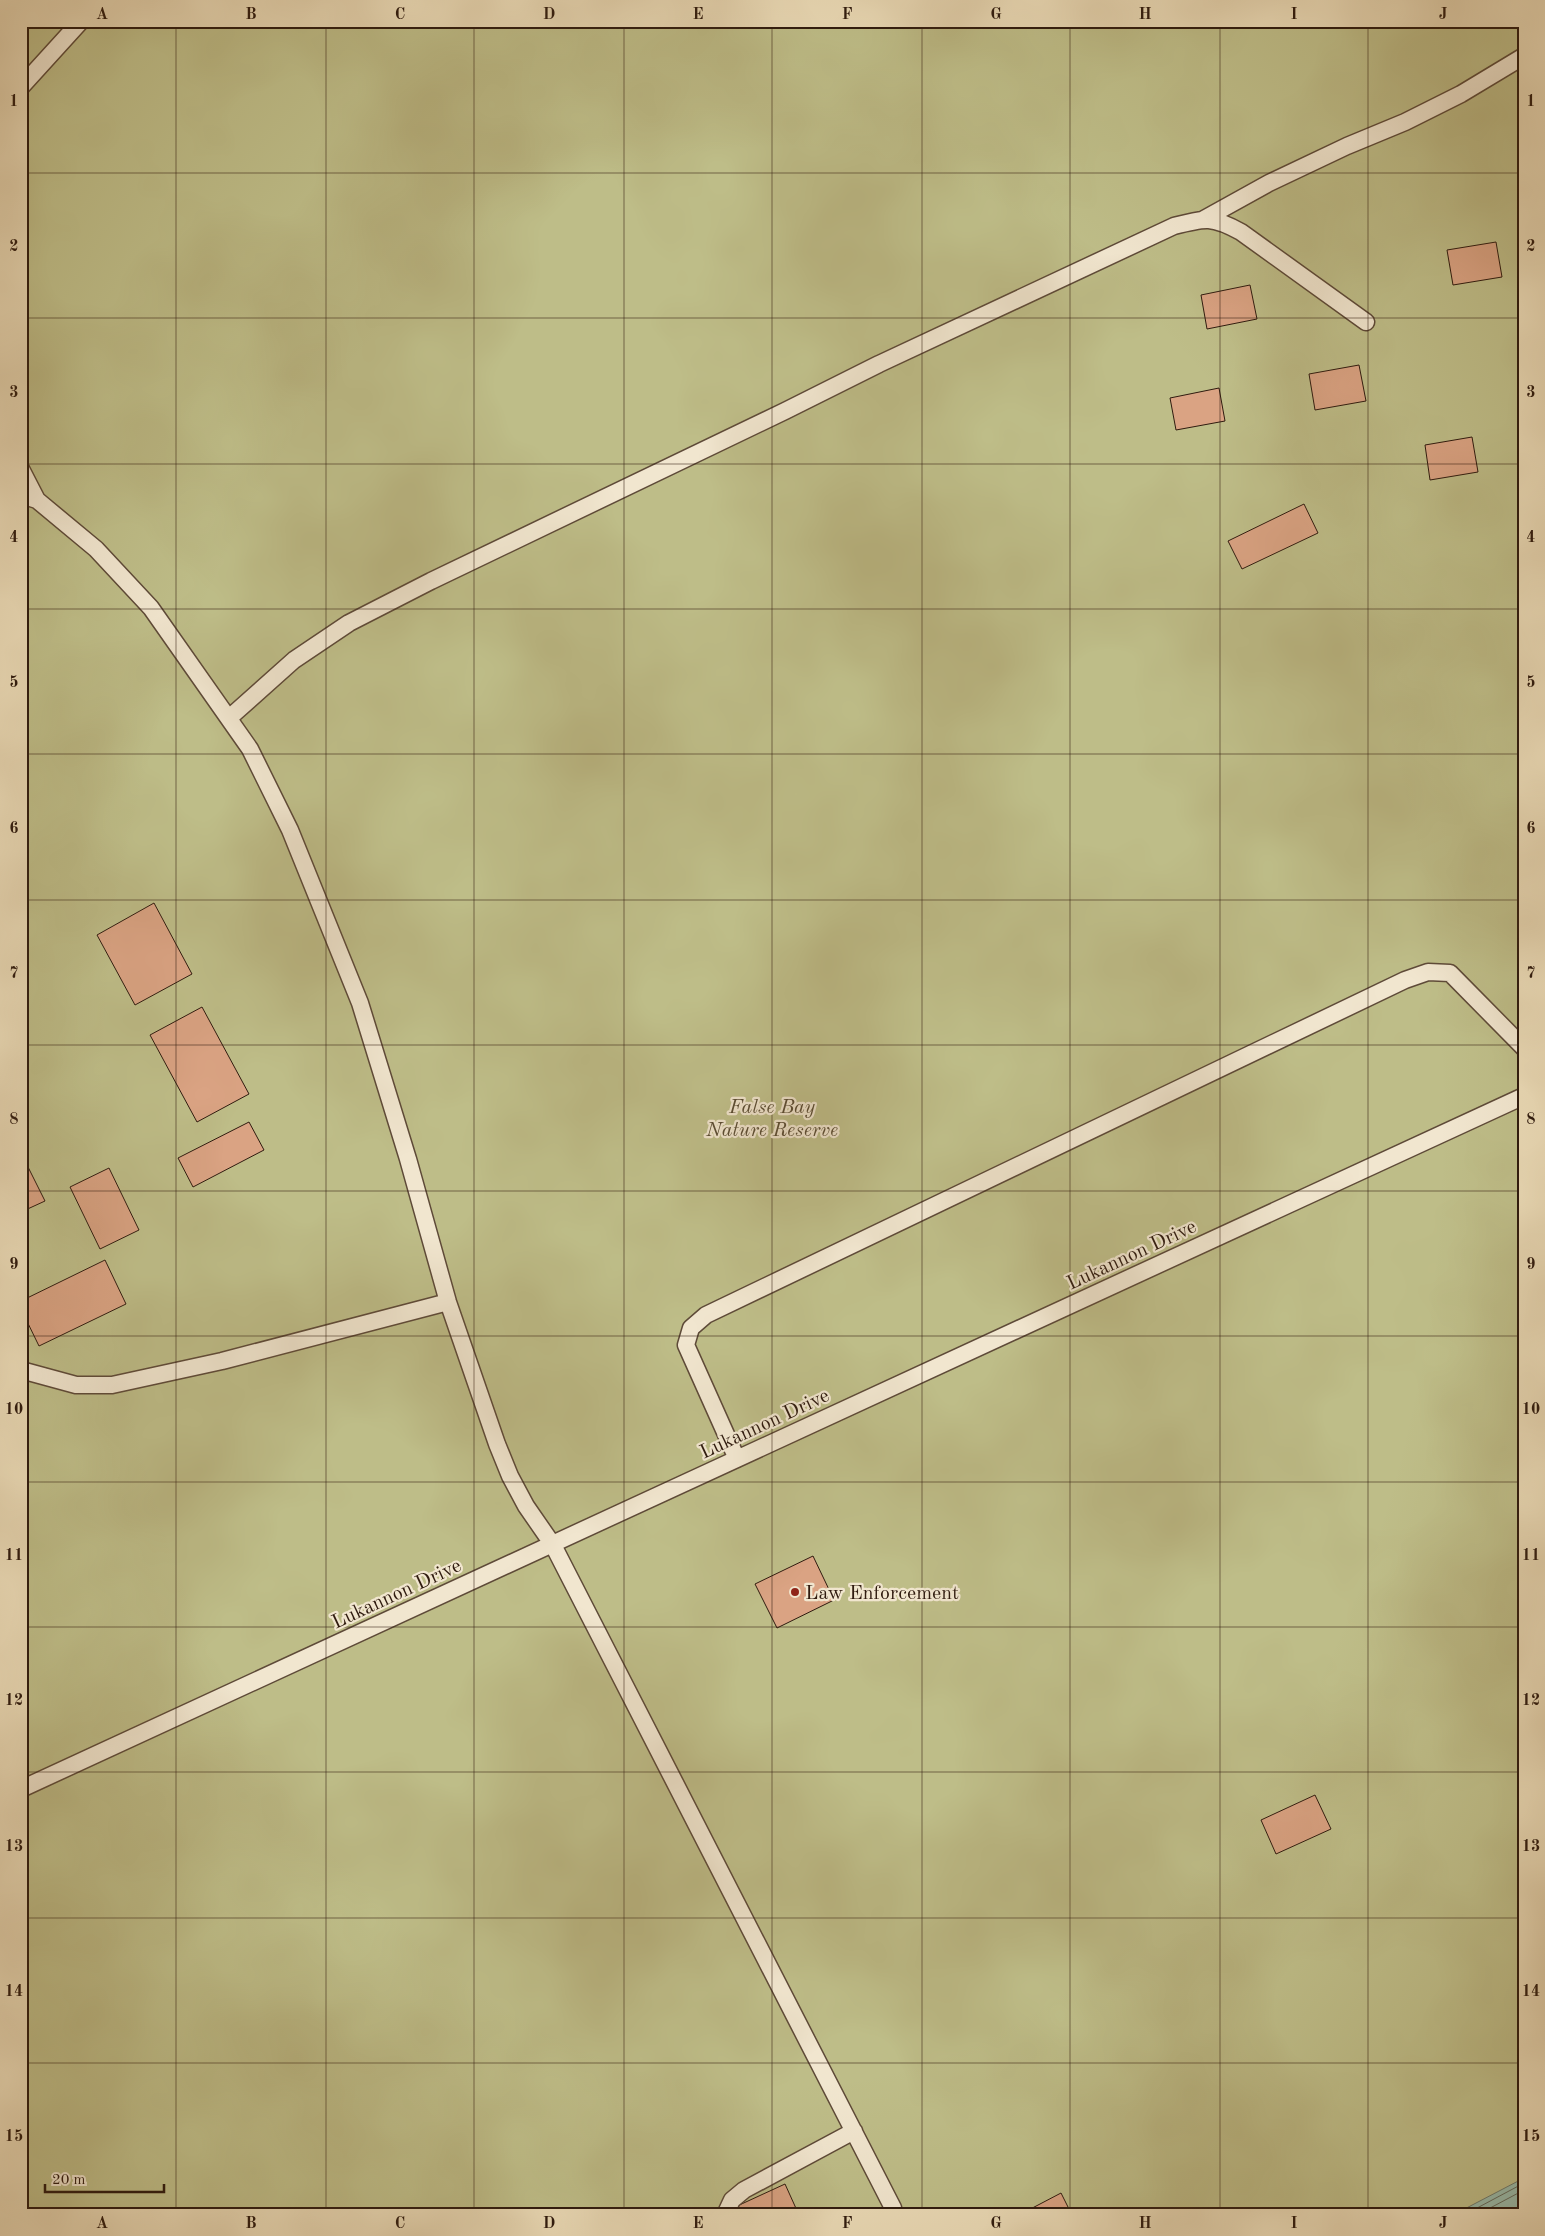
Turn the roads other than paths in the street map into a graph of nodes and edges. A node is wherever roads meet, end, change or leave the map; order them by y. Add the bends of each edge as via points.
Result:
1 (81, 21) edge
2 (1524, 56) edge
3 (21, 87) edge
4 (1204, 219) junction
5 (1366, 322) dead end
6 (21, 469) edge
7 (21, 495) edge
8 (38, 500) junction
9 (228, 718) junction
10 (1524, 1048) edge
11 (1524, 1096) edge
12 (448, 1302) junction
13 (21, 1370) edge
14 (737, 1459) junction
15 (552, 1545) junction
16 (21, 1789) edge
17 (854, 2131) junction
18 (893, 2208) dead end
19 (725, 2215) edge

1 - 3 lane
2 - 4 lane via 1461,94 1269,183
4 - 5 lane via 1221,221 1241,232
4 - 9 lane via 1174,226 1048,284 431,580 349,623 294,660
6 - 8 lane
7 - 8 lane
8 - 9 lane via 96,549 151,608
9 - 12 lane via 250,750 290,830 360,1003
10 - 14 lane via 1450,973 1428,972 706,1315 691,1328 686,1345
11 - 14 lane, Lukannon Drive
12 - 13 lane via 222,1361 112,1385 76,1385
12 - 15 lane via 510,1476
14 - 15 lane, Lukannon Drive
15 - 16 lane, Lukannon Drive
15 - 17 lane
17 - 18 lane
17 - 19 lane via 744,2190 732,2200

